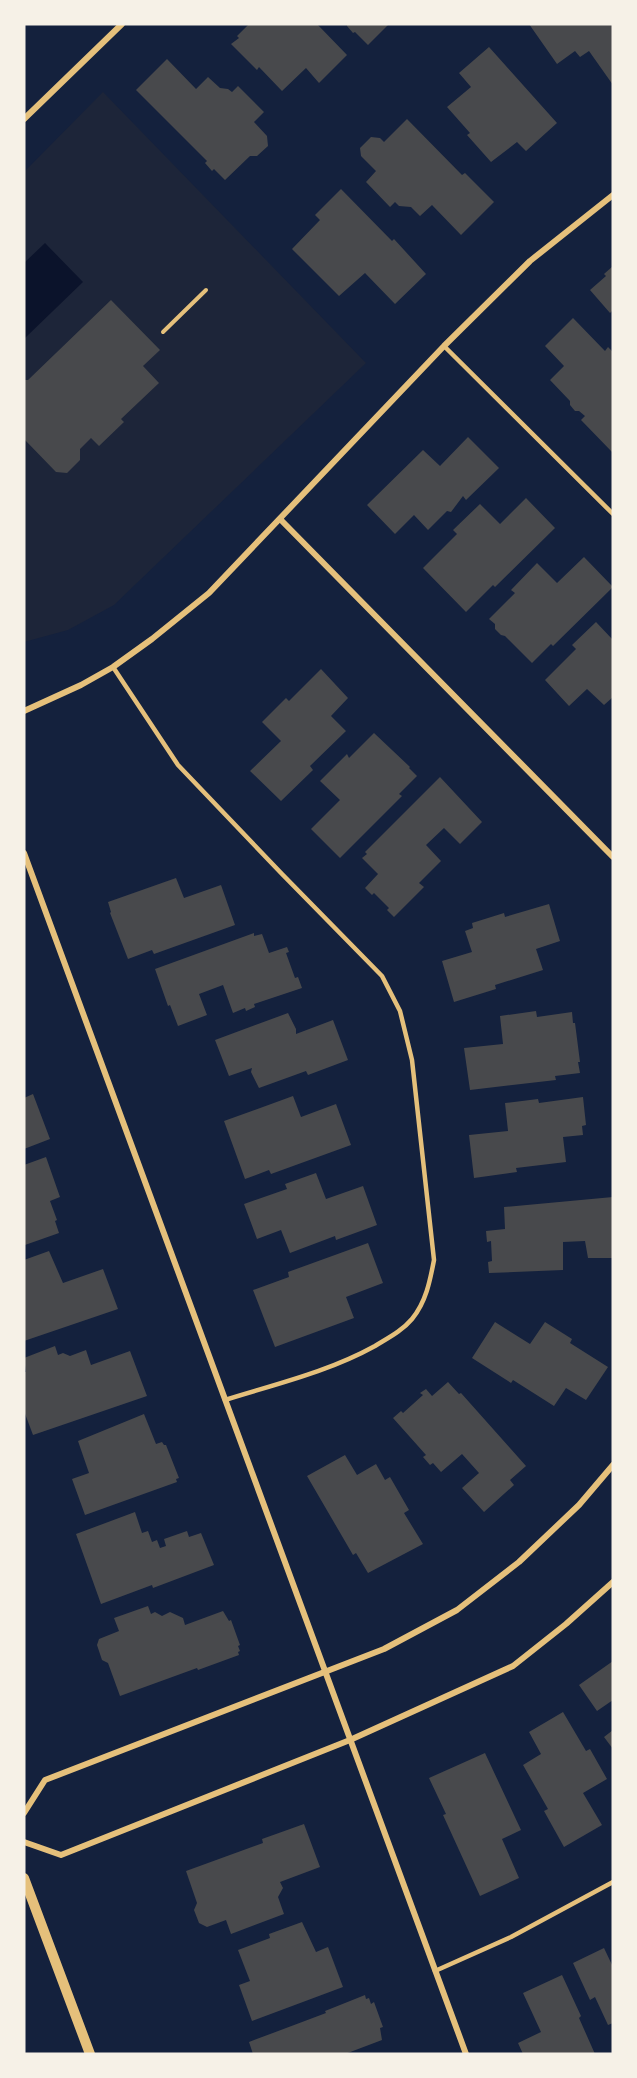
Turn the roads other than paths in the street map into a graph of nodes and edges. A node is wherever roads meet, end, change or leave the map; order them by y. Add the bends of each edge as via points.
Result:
1 (122, 24) edge
2 (24, 119) edge
3 (613, 195) edge
4 (444, 346) junction
5 (613, 514) edge
6 (280, 519) junction
7 (113, 667) junction
8 (24, 711) edge
9 (24, 853) edge
10 (613, 857) edge
11 (224, 1400) junction
12 (613, 1466) edge
13 (613, 1582) edge
14 (324, 1672) junction
15 (350, 1740) junction
16 (24, 1813) edge
17 (24, 1842) edge
18 (24, 1878) edge
19 (613, 1881) edge
20 (435, 1971) junction
21 (90, 2054) edge
22 (466, 2054) edge

1 - 2 street
3 - 4 street via 530,261
4 - 5 lane
4 - 6 street
6 - 7 street via 209,593
6 - 10 street
7 - 8 street
7 - 11 lane via 178,765 382,976 400,1011 412,1060 434,1260 428,1291 412,1319 394,1335 355,1357
9 - 11 street
11 - 14 street
12 - 14 street via 579,1506 519,1562 457,1610 384,1649
13 - 15 street via 513,1666
14 - 15 street
14 - 16 street via 45,1780
15 - 17 street via 60,1855
15 - 20 street
18 - 21 street
19 - 20 lane via 511,1937
20 - 22 street

